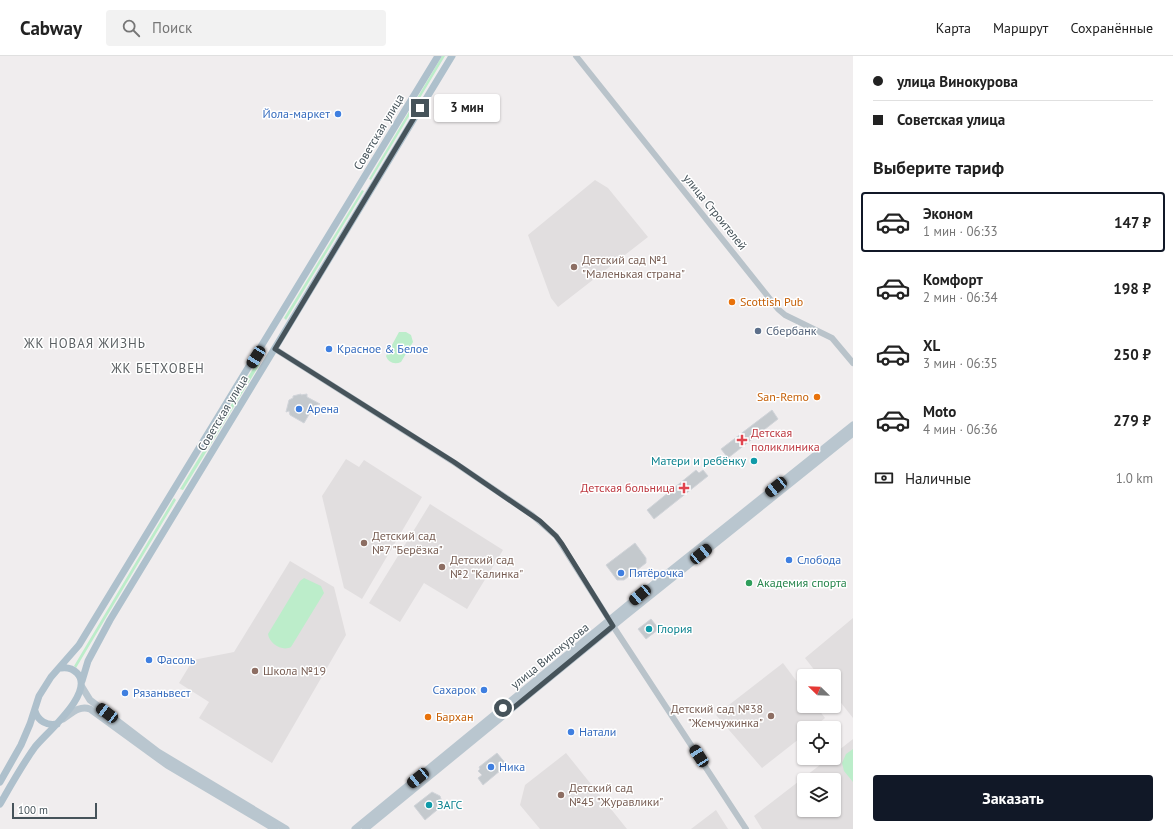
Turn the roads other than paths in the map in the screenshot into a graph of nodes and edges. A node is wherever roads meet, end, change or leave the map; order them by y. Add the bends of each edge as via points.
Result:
1 (438, 56) edge
2 (452, 56) edge
3 (576, 56) edge
4 (363, 181) junction
5 (373, 187) junction
6 (265, 342) junction
7 (275, 349) junction
8 (853, 362) edge
9 (853, 425) edge
10 (853, 433) edge
11 (174, 491) junction
12 (185, 498) junction
13 (753, 509) junction
14 (611, 624) junction
15 (61, 668) junction
16 (82, 684) junction
17 (35, 711) junction
18 (59, 722) junction
19 (0, 782) edge
20 (209, 787) junction
21 (397, 799) junction
22 (0, 804) edge
23 (275, 829) edge
24 (286, 829) edge
25 (355, 829) edge
26 (365, 829) edge
27 (746, 829) edge

1 - 4 main road, Советская улица
2 - 5 main road, Советская улица
3 - 8 street, улица Строителей via 778,309 832,338
4 - 5 main road
4 - 6 main road, Советская улица
5 - 7 main road, Советская улица
6 - 7 main road
6 - 11 main road, Советская улица
7 - 12 main road, Советская улица
7 - 14 street via 454,462 532,515 556,536
9 - 13 main road, улица Винокурова
10 - 13 main road, улица Винокурова
11 - 12 main road
11 - 15 main road, Советская улица via 79,645
12 - 16 main road, Советская улица via 91,653
13 - 14 main road, улица Винокурова
14 - 21 main road, улица Винокурова
14 - 27 street
15 - 16 main road via 66,667 76,672
15 - 17 main road, Советская улица via 51,677 39,696
16 - 18 main road, Советская улица via 67,714
16 - 20 main road via 90,700
17 - 18 main road via 39,719 51,725
17 - 19 main road via 21,745
18 - 20 main road via 78,709 90,709 143,749
18 - 22 main road via 35,748
20 - 23 main road
20 - 24 main road
21 - 25 main road, улица Винокурова
21 - 26 main road, улица Винокурова

